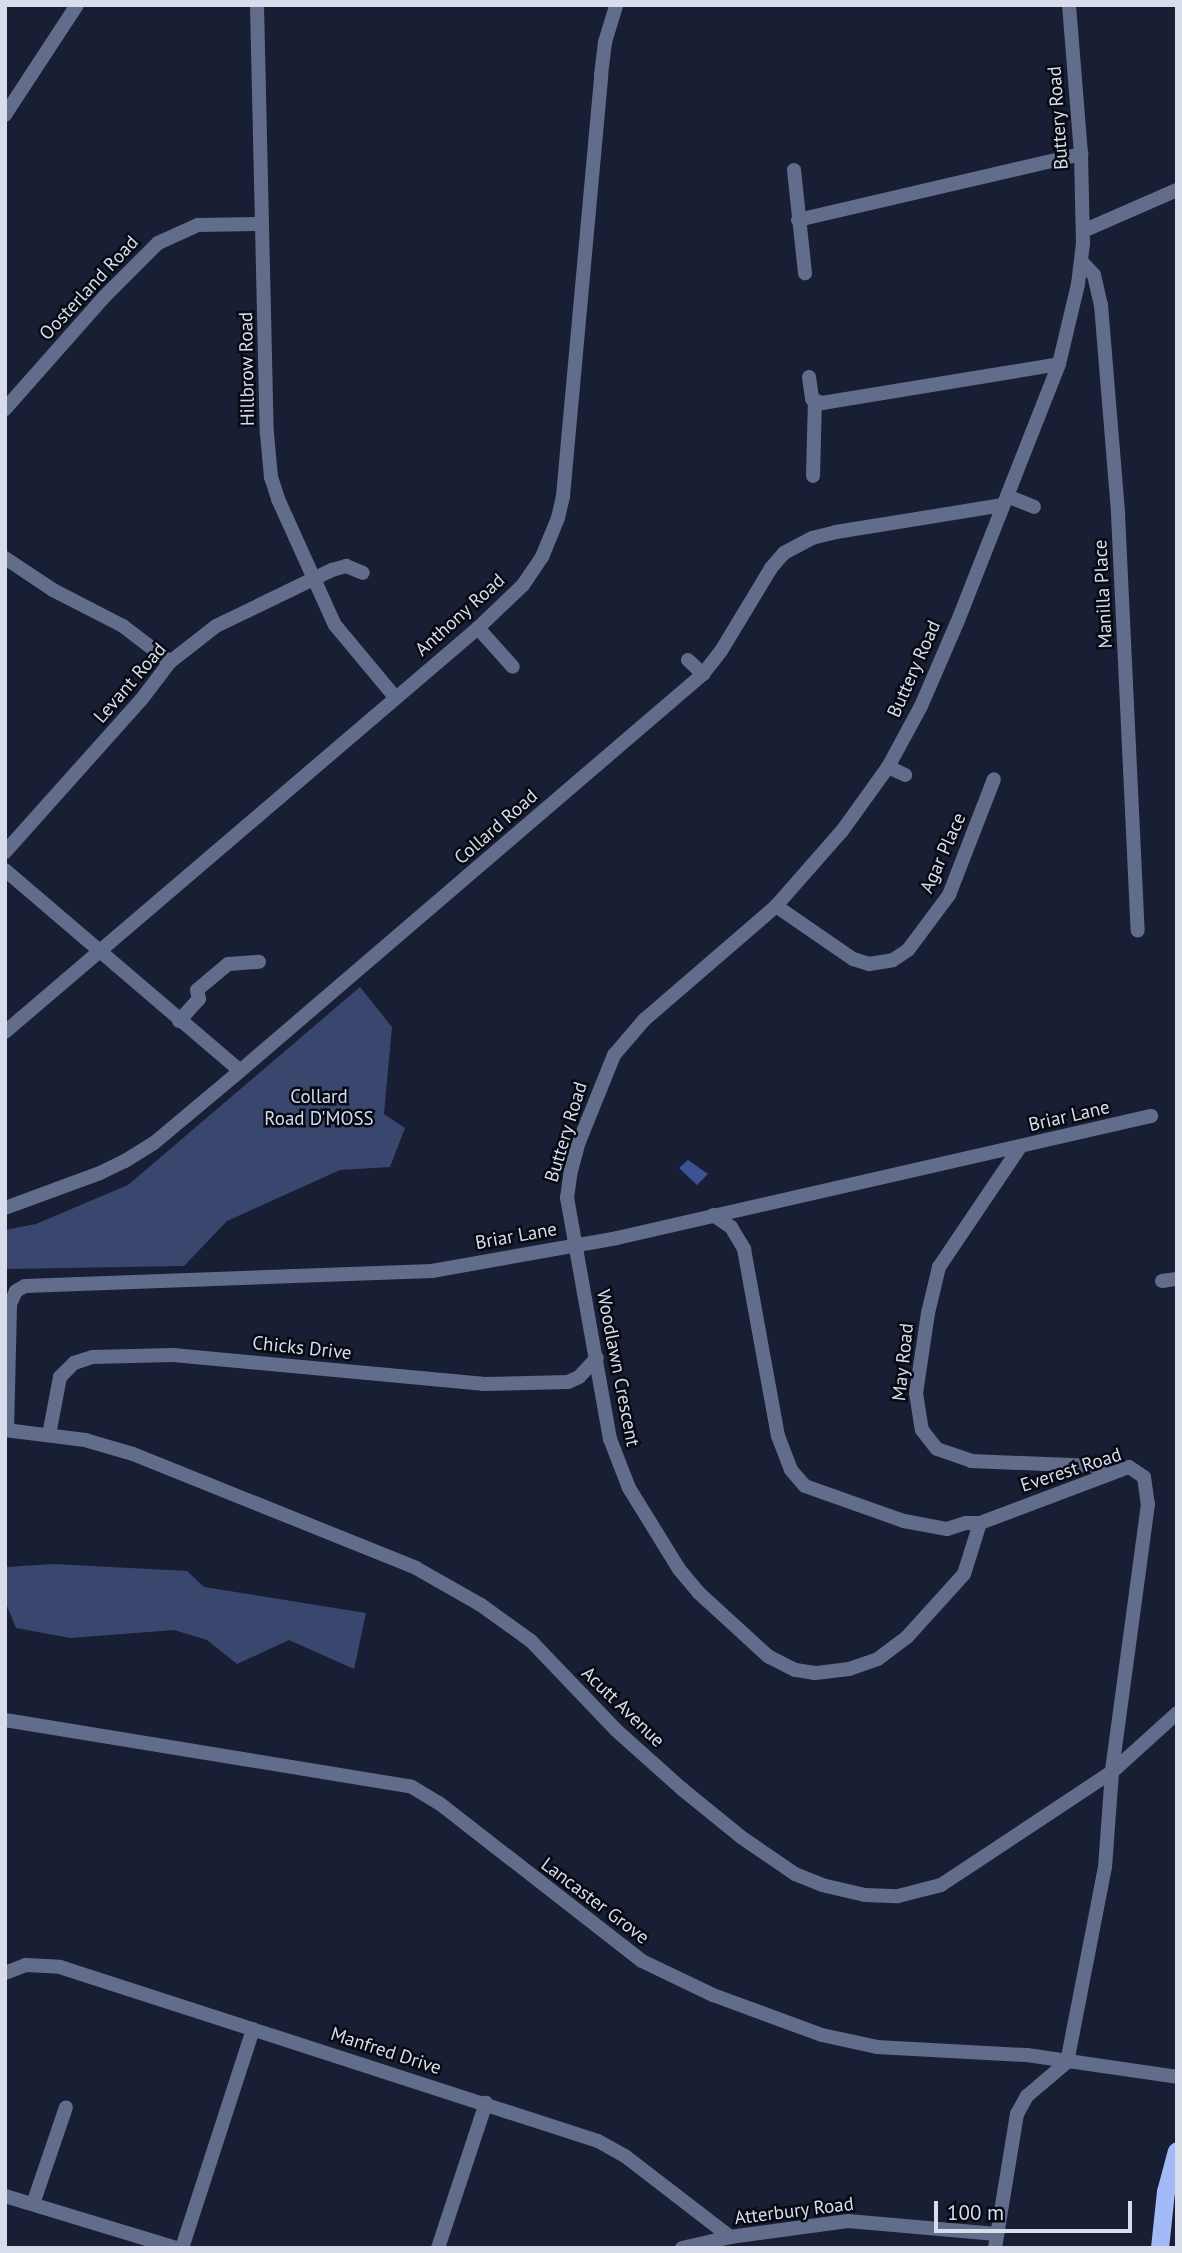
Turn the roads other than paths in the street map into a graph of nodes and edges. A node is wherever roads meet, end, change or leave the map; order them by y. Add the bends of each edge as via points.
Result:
1 (77, 5) edge
2 (257, 5) edge
3 (616, 5) edge
4 (1069, 5) edge
5 (5, 115) edge
6 (1081, 154) junction
7 (794, 170) dead end
8 (1177, 190) edge
9 (798, 220) junction
10 (262, 224) junction
11 (1083, 231) junction
12 (1081, 261) junction
13 (804, 273) dead end
14 (1059, 364) junction
15 (809, 377) dead end
16 (815, 402) junction
17 (5, 409) edge
18 (813, 476) dead end
19 (1005, 500) junction
20 (1034, 507) dead end
21 (5, 558) edge
22 (363, 573) dead end
23 (313, 578) junction
24 (478, 628) junction
25 (688, 660) dead end
26 (170, 662) junction
27 (513, 667) dead end
28 (703, 674) junction
29 (395, 698) junction
30 (888, 767) junction
31 (905, 775) dead end
32 (994, 779) dead end
33 (5, 852) edge
34 (5, 870) edge
35 (776, 906) junction
36 (1138, 931) dead end
37 (100, 952) junction
38 (258, 962) dead end
39 (179, 1021) junction
40 (5, 1032) edge
41 (240, 1071) junction
42 (1151, 1116) dead end
43 (1020, 1147) junction
44 (5, 1208) edge
45 (713, 1215) junction
46 (575, 1245) junction
47 (1177, 1279) edge
48 (1162, 1282) dead end
49 (597, 1358) junction
50 (6, 1430) edge
51 (49, 1435) junction
52 (1129, 1467) junction
53 (980, 1523) junction
54 (1177, 1713) edge
55 (5, 1720) edge
56 (1112, 1772) junction
57 (5, 1973) edge
58 (253, 2029) junction
59 (1067, 2062) junction
60 (1177, 2077) edge
61 (486, 2103) junction
62 (66, 2107) dead end
63 (1177, 2151) edge
64 (5, 2196) edge
65 (33, 2204) junction
66 (730, 2237) junction
67 (995, 2241) edge
68 (176, 2248) edge
69 (182, 2248) edge
70 (438, 2248) edge
71 (682, 2248) edge
72 (1160, 2248) edge

1 - 5 street
2 - 10 street, Hillbrow Road
3 - 24 street, Anthony Road via 600,75 558,518 542,557 523,585
4 - 6 street, Buttery Road
6 - 9 street
6 - 11 street, Buttery Road
7 - 9 street
8 - 11 street
9 - 13 street
10 - 17 street, Oosterland Road via 198,225 158,243
10 - 23 street, Hillbrow Road via 269,460 278,499
11 - 12 street, Buttery Road
12 - 14 street, Buttery Road via 1074,311
12 - 36 street, Manilla Place via 1094,275 1099,294 1112,433
14 - 16 street
14 - 19 street, Buttery Road
15 - 16 street
16 - 18 street
19 - 20 street
19 - 28 street, Collard Road via 835,531 784,553
19 - 30 street, Buttery Road via 921,706
21 - 26 street via 53,590 123,626
22 - 23 street, Levant Road via 341,567
23 - 26 street, Levant Road via 216,626
23 - 29 street, Hillbrow Road via 335,625
24 - 27 street
24 - 29 street, Anthony Road
25 - 28 street
26 - 33 street, Levant Road
28 - 41 street, Collard Road
29 - 37 street, Anthony Road
30 - 31 street
30 - 35 street, Buttery Road via 811,870
32 - 35 street, Agar Place via 949,895 908,950 893,960 869,964 853,959
34 - 37 street
35 - 46 street, Buttery Road via 644,1020 614,1055 571,1171 568,1210
37 - 39 street
37 - 40 street, Anthony Road
38 - 39 street via 228,964 197,990 200,999
39 - 41 street
41 - 44 street, Collard Road via 154,1143 125,1161
42 - 43 street, Briar Lane
43 - 45 street, Briar Lane
43 - 52 street, May Road via 939,1267 916,1393 922,1430 937,1449 971,1461
45 - 46 street, Briar Lane
45 - 53 street, Everest Road via 731,1227 746,1257 778,1436 796,1477 814,1491 904,1521 947,1529
46 - 49 street, Woodlawn Crescent
46 - 50 street, Briar Lane via 395,1275 25,1286 16,1291 10,1304
47 - 48 street
49 - 51 street, Chicks Drive via 568,1382 483,1384 173,1355 93,1357 74,1363 60,1377
49 - 53 street, Woodlawn Crescent via 610,1439 639,1509 699,1593 782,1666 831,1673 866,1664 891,1649 964,1574
50 - 51 street, Acutt Avenue
51 - 56 street, Acutt Avenue via 133,1454 416,1567 531,1641 616,1730 741,1837 795,1874 822,1885 865,1895 898,1896 941,1885
52 - 53 street, Everest Road
52 - 56 street, Everest Road via 1144,1477 1148,1504
54 - 56 street, Acutt Avenue
55 - 59 street, Lancaster Grove via 412,1787 439,1803 623,1949 713,1995 860,2045 1027,2055
56 - 59 street, Everest Road via 1105,1867
57 - 58 street, Manfred Drive via 26,1965 60,1967
58 - 61 street, Manfred Drive
58 - 69 street
59 - 60 street, Lancaster Grove
59 - 67 street via 1033,2090 1017,2114
61 - 66 street, Manfred Drive via 615,2150
61 - 70 street
62 - 65 street
63 - 72 main road via 1169,2176
64 - 65 street
65 - 68 street
66 - 67 street, Atterbury Road via 848,2221
66 - 71 street, Atterbury Road

